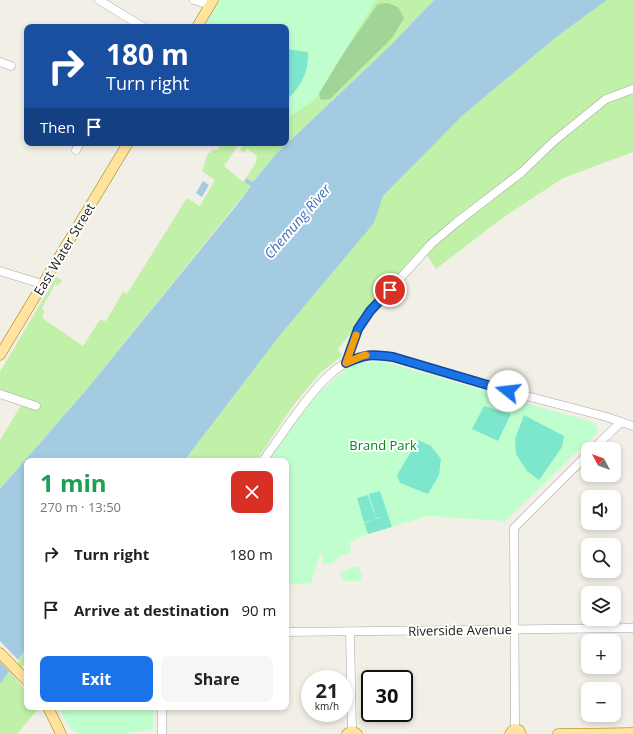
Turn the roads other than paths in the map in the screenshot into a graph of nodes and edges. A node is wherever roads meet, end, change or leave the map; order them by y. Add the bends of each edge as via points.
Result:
1 (99, 0) edge
2 (194, 0) edge
3 (212, 3) edge
4 (139, 24) edge
5 (200, 24) edge
6 (0, 62) edge
7 (11, 66) dead end
8 (633, 89) edge
9 (126, 146) edge
10 (0, 271) edge
11 (42, 284) junction
12 (0, 355) edge
13 (346, 363) junction
14 (0, 394) edge
15 (36, 406) dead end
16 (621, 422) junction
17 (633, 426) edge
18 (600, 442) edge
19 (266, 458) edge
20 (581, 461) edge
21 (633, 628) edge
22 (514, 629) junction
23 (289, 632) edge
24 (350, 632) junction
25 (0, 653) edge
26 (24, 678) edge
27 (49, 710) edge
28 (162, 710) edge
29 (56, 724) junction
30 (515, 732) edge
31 (352, 733) edge
32 (633, 733) edge
33 (61, 734) edge
34 (66, 734) edge
35 (162, 734) edge
36 (558, 734) edge
37 (606, 734) edge

1 - 4 street
2 - 3 street
3 - 5 main road
6 - 7 street
8 - 13 street via 606,99 554,141 522,172 431,244 370,311 358,329
9 - 11 main road, East Water Street
10 - 11 street
11 - 12 main road, East Water Street
13 - 16 street via 362,356 393,357
13 - 19 street via 332,372 317,388
14 - 15 street
16 - 17 street
16 - 18 street
20 - 22 street via 514,528
21 - 22 street, Riverside Avenue
22 - 24 street, Riverside Avenue
22 - 30 street
23 - 24 street, Riverside Avenue
24 - 31 street
25 - 26 main road
27 - 29 main road
28 - 35 street
29 - 33 main road
29 - 34 main road
32 - 37 main road
36 - 37 main road

